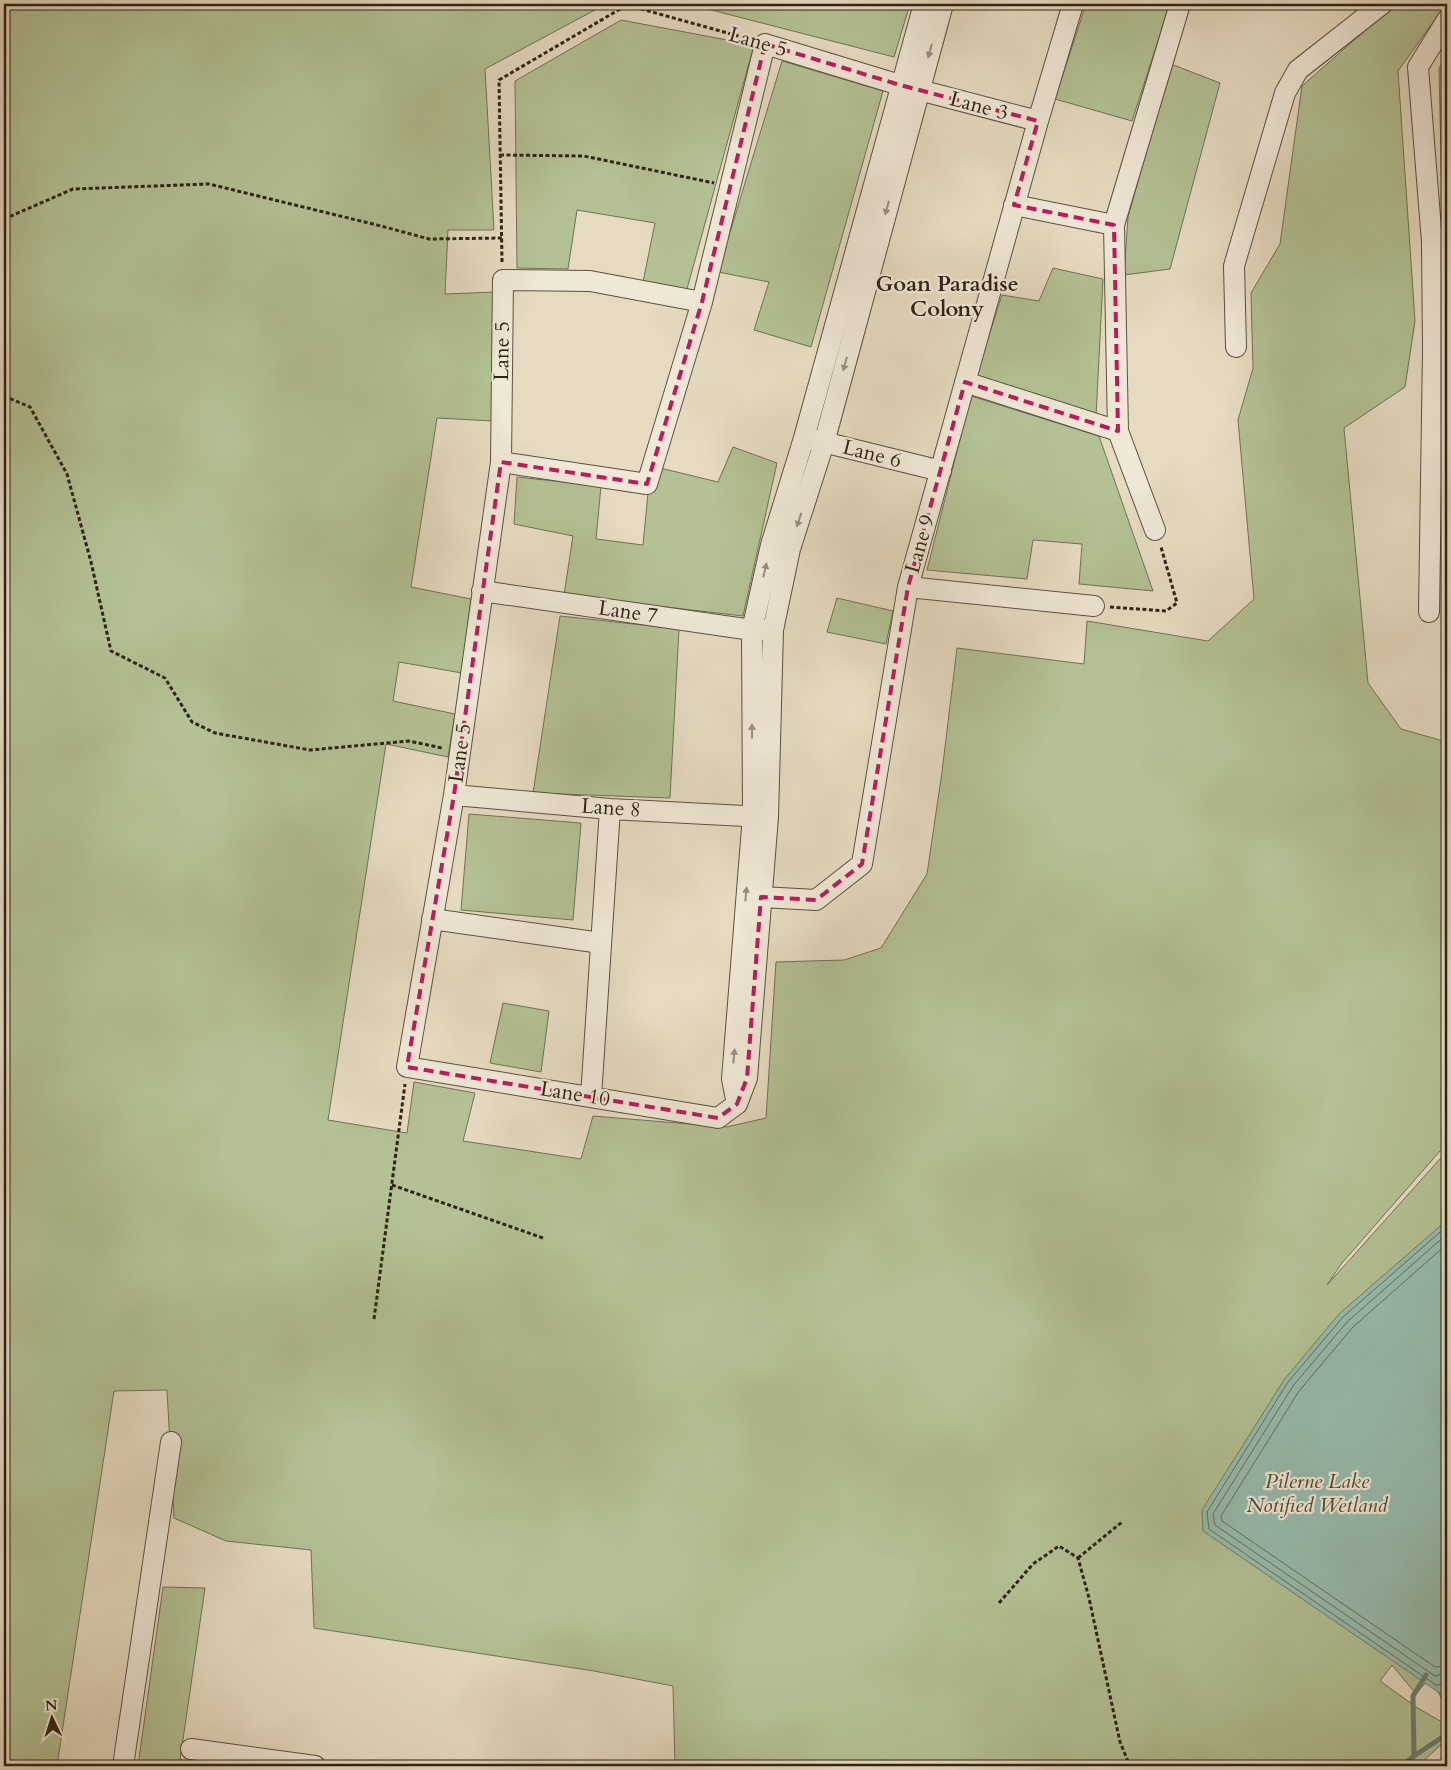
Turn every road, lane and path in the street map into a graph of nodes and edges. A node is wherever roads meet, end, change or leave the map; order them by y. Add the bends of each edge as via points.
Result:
1 (924, 4) edge
2 (943, 4) edge
3 (1072, 4) edge
4 (1180, 4) edge
5 (1382, 4) edge
6 (1447, 20) edge
7 (765, 44) junction
8 (900, 86) junction
9 (919, 90) junction
10 (1038, 121) junction
11 (500, 154) junction
12 (729, 186) junction
13 (1014, 206) junction
14 (4, 219) edge
15 (1114, 225) junction
16 (1440, 236) edge
17 (502, 238) junction
18 (503, 280) junction
19 (702, 302) junction
20 (1236, 347) dead end
21 (1440, 353) edge
22 (965, 382) junction
23 (4, 396) edge
24 (1118, 431) junction
25 (804, 438) junction
26 (824, 442) junction
27 (501, 462) junction
28 (941, 472) junction
29 (1155, 530) joint
30 (908, 588) junction
31 (482, 591) junction
32 (1094, 606) joint
33 (1429, 612) dead end
34 (752, 630) junction
35 (773, 630) junction
36 (460, 752) junction
37 (454, 795) junction
38 (610, 809) junction
39 (760, 816) junction
40 (761, 897) junction
41 (432, 919) junction
42 (600, 943) junction
43 (407, 1067) junction
44 (590, 1097) junction
45 (737, 1104) junction
46 (392, 1185) junction
47 (542, 1238) dead end
48 (374, 1318) dead end
49 (172, 1442) dead end
50 (1122, 1522) dead end
51 (1078, 1558) junction
52 (999, 1603) dead end
53 (191, 1749) dead end
54 (274, 1764) edge
55 (123, 1766) edge
56 (315, 1766) edge
57 (1130, 1766) edge

1 - 8 street
2 -> 9 street
3 - 10 street, Lane 9
4 - 15 street
5 - 20 street via 1298,70 1286,93 1234,266
6 - 16 street via 1418,67
7 - 8 street, Lane 5
7 - 11 path, Lane 5 via 627,5 499,80
7 - 12 street
8 - 9 street, Lane 5
8 - 25 street
9 - 10 street, Lane 3
9 -> 26 street
10 - 13 street, Lane 9
11 - 12 path via 584,156
11 - 17 path, Lane 5
12 - 19 street
13 - 15 street
13 - 22 street, Lane 9
14 - 17 path via 73,189 209,184 429,239
15 - 24 street
16 - 21 street
17 - 18 path, Lane 5
18 - 19 street via 590,281
18 - 27 street, Lane 5
19 - 27 street via 647,484
21 - 33 street
22 - 24 street
22 - 28 street, Lane 9
23 - 36 path via 30,407 67,474 111,651 165,678 192,722 214,733 310,750 409,741
24 - 29 street
25 - 26 street, Lane 6
34 -> 25 street via 771,545
26 - 28 street, Lane 6
26 -> 35 street via 790,549
27 - 31 street, Lane 5
28 - 30 street, Lane 9
29 - 32 path via 1177,603 1166,612
30 - 32 street
30 - 40 street, Lane 9 via 862,864 816,900
31 - 34 street, Lane 7
31 - 36 street, Lane 5
34 - 35 street, Lane 7
39 -> 34 street
35 - 39 street
36 - 37 street, Lane 5
37 - 38 street, Lane 8
37 - 41 street, Lane 5
38 - 39 street, Lane 8
38 - 42 street
39 - 40 street
45 -> 39 street via 732,1079
40 - 45 street via 747,1078
41 - 42 street
41 - 43 street, Lane 5
42 - 44 street
43 - 44 street, Lane 10
43 - 46 path
44 - 45 street, Lane 10 via 718,1118
46 - 47 path
46 - 48 path
49 - 55 street
50 - 51 path
51 - 52 path via 1059,1546 1033,1564
51 - 57 path via 1120,1742
53 - 54 street
54 - 56 street

